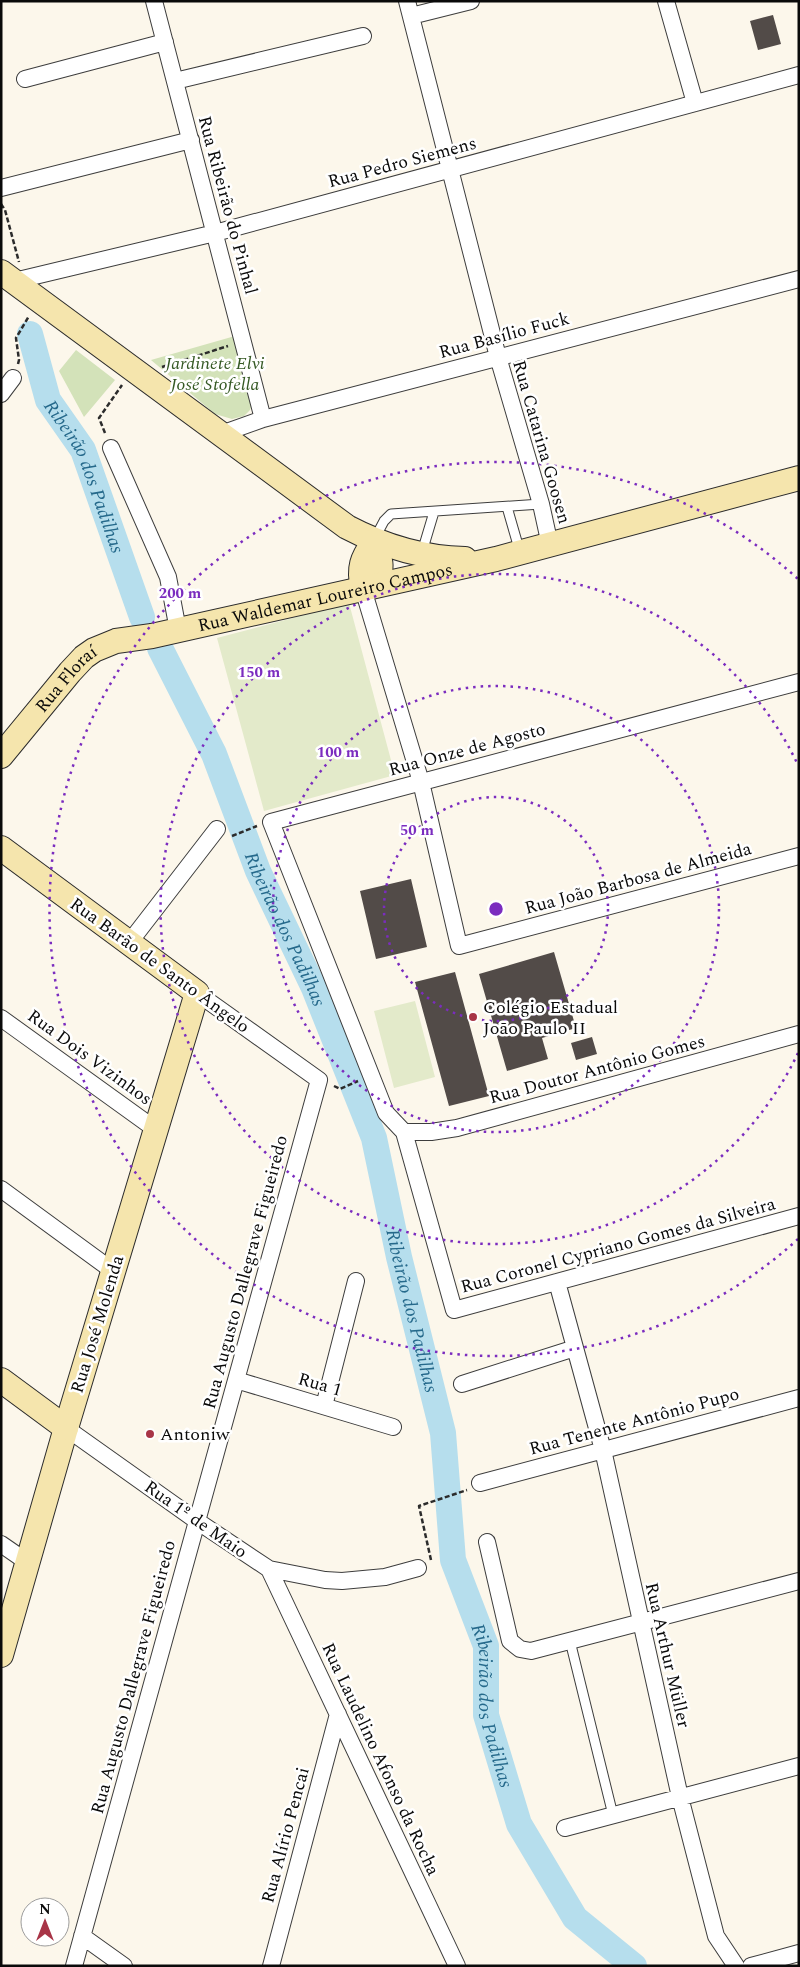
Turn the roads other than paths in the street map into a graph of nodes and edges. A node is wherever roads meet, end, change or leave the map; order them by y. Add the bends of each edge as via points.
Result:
1 (154, 1) edge
2 (471, 1) edge
3 (666, 1) edge
4 (409, 9) edge
5 (363, 36) dead end
6 (165, 42) junction
7 (799, 74) edge
8 (25, 80) dead end
9 (175, 82) junction
10 (695, 102) junction
11 (191, 140) junction
12 (450, 169) junction
13 (1, 188) edge
14 (215, 233) junction
15 (13, 277) edge
16 (799, 278) edge
17 (498, 358) junction
18 (12, 378) road end
19 (1, 394) edge
20 (263, 419) junction
21 (221, 434) junction
22 (111, 448) road end
23 (799, 478) edge
24 (541, 504) junction
25 (507, 507) junction
26 (434, 512) junction
27 (374, 541) junction
28 (550, 545) junction
29 (521, 553) junction
30 (421, 555) junction
31 (496, 559) junction
32 (363, 589) junction
33 (178, 630) junction
34 (152, 636) joint
35 (799, 682) edge
36 (1, 756) edge
37 (421, 782) junction
38 (224, 832) road end
39 (1, 848) edge
40 (799, 856) edge
41 (129, 943) junction
42 (197, 993) junction
43 (1, 1018) edge
44 (799, 1034) edge
45 (319, 1080) joint
46 (155, 1130) junction
47 (404, 1132) junction
48 (1, 1189) edge
49 (799, 1216) edge
50 (113, 1271) junction
51 (356, 1281) dead end
52 (557, 1282) junction
53 (575, 1348) junction
54 (1, 1380) edge
55 (236, 1380) junction
56 (462, 1384) dead end
57 (799, 1398) edge
58 (324, 1406) junction
59 (393, 1426) dead end
60 (66, 1428) junction
61 (603, 1450) junction
62 (474, 1486) road end
63 (197, 1521) junction
64 (487, 1542) dead end
65 (1, 1544) edge
66 (27, 1562) junction
67 (418, 1568) road end
68 (269, 1569) junction
69 (799, 1581) edge
70 (640, 1622) junction
71 (570, 1641) junction
72 (1, 1655) edge
73 (338, 1714) junction
74 (799, 1766) edge
75 (680, 1797) junction
76 (613, 1815) junction
77 (565, 1828) dead end
78 (82, 1936) junction
79 (799, 1953) edge
80 (74, 1966) edge
81 (124, 1966) edge
82 (271, 1966) edge
83 (457, 1966) edge
84 (736, 1966) edge
85 (751, 1966) edge

1 - 6 street, Rua Ribeirão do Pinhal
2 - 4 street
3 - 10 street
4 - 12 street, Rua Catarina Goosen
5 - 9 street
6 - 8 street
6 - 9 street, Rua Ribeirão do Pinhal
7 - 10 street, Rua Pedro Siemens
9 - 11 street, Rua Ribeirão do Pinhal
10 - 12 street, Rua Pedro Siemens
11 - 13 street
11 - 14 street, Rua Ribeirão do Pinhal
12 - 14 street, Rua Pedro Siemens
12 - 17 street, Rua Catarina Goosen
14 - 15 street, Rua Pedro Siemens
14 - 20 street, Rua Ribeirão do Pinhal
15 - 21 main road, Rua Waldemar Loureiro Campos via 39,300
16 - 17 street, Rua Basílio Fuck
17 - 20 street, Rua Basílio Fuck
17 - 24 street, Rua Catarina Goosen
18 - 19 street
20 - 21 street, Rua Basílio Fuck
21 - 27 main road, Rua Waldemar Loureiro Campos via 331,516
22 - 33 street via 168,577
23 - 28 main road, Rua Waldemar Loureiro Campos
24 - 25 lane
24 - 28 street, Rua Catarina Goosen
25 - 26 lane
25 - 29 lane
26 - 27 lane via 390,514
26 - 30 lane
27 - 30 main road, Rua Waldemar Loureiro Campos
27 - 32 main road via 360,569
28 - 29 main road, Rua Waldemar Loureiro Campos
29 - 31 main road, Rua Waldemar Loureiro Campos
30 - 31 main road, Rua Waldemar Loureiro Campos
31 - 32 main road, Rua Waldemar Loureiro Campos
32 - 33 main road, Rua Waldemar Loureiro Campos
32 - 37 street
33 - 34 main road, Rua Waldemar Loureiro Campos
34 - 36 main road, Rua Floraí via 116,641 84,657
35 - 37 street, Rua Onze de Agosto
37 - 40 street, Rua João Barbosa de Almeida via 459,946
37 - 47 street, Rua Onze de Agosto via 271,822 386,1113
38 - 41 street
39 - 41 main road, Rua Barão de Santo Ângelo
41 - 42 main road, Rua Barão de Santo Ângelo
42 - 45 street, Rua Barão de Santo Ângelo
42 - 46 main road, Rua José Molenda
43 - 46 street, Rua Dois Vizinhos
44 - 47 street, Rua Doutor Antônio Gomes via 457,1128
45 - 55 street, Rua Augusto Dallegrave Figueiredo
46 - 50 main road, Rua José Molenda
47 - 52 street, Rua Coronel Cypriano Gomes da Silveira via 454,1310
48 - 50 street
49 - 52 street, Rua Coronel Cypriano Gomes da Silveira
50 - 60 main road, Rua José Molenda
51 - 58 street
52 - 53 street, Rua Arthur Müller
53 - 56 street
53 - 61 street, Rua Arthur Müller
54 - 60 main road, Rua 1º de Maio
55 - 58 street, Rua 1
55 - 63 street, Rua Augusto Dallegrave Figueiredo
57 - 61 street, Rua Tenente Antônio Pupo
58 - 59 street, Rua 1
60 - 63 street, Rua 1º de Maio
60 - 66 main road, Rua José Molenda
61 - 62 street, Rua Tenente Antônio Pupo
61 - 70 street, Rua Arthur Müller
63 - 68 street, Rua 1º de Maio
63 - 78 street, Rua Augusto Dallegrave Figueiredo
64 - 71 street via 510,1641 520,1649 531,1651
65 - 66 street
66 - 72 main road, Rua José Molenda
67 - 68 street, Rua 1º de Maio via 385,1577 342,1581
68 - 73 street, Rua Laudelino Afonso da Rocha
69 - 70 street
70 - 71 street
70 - 75 street, Rua Arthur Müller
71 - 76 lane
73 - 82 street, Rua Alírio Pencai
73 - 83 street, Rua Laudelino Afonso da Rocha
74 - 75 street
75 - 76 street
75 - 84 street, Rua Arthur Müller via 716,1936
76 - 77 street
78 - 80 street, Rua Augusto Dallegrave Figueiredo
78 - 81 street
79 - 85 street

